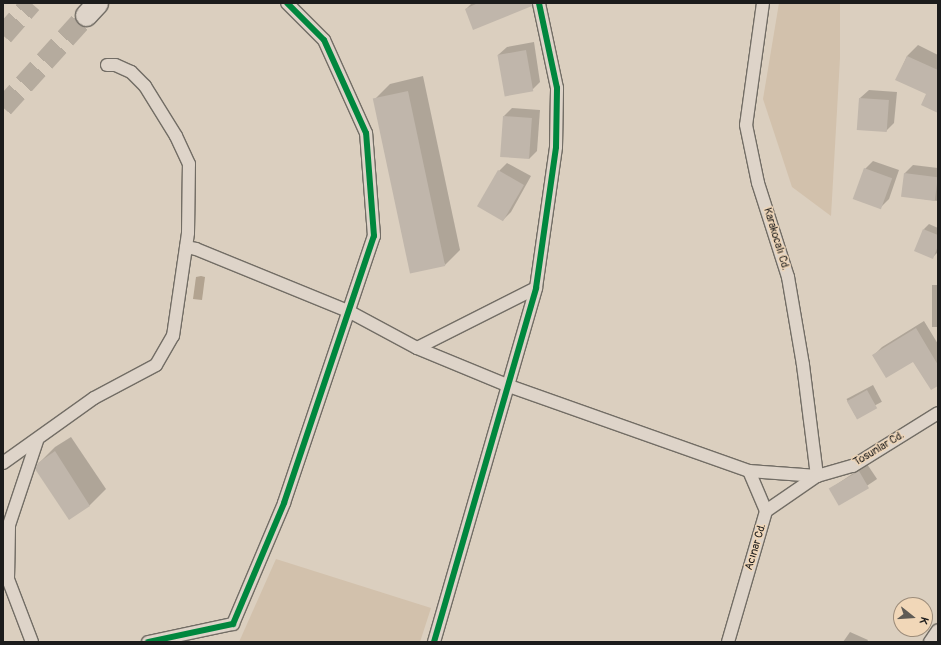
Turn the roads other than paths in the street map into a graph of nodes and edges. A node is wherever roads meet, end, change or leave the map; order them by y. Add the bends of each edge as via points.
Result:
1 (287, 3) edge
2 (538, 3) edge
3 (763, 3) edge
4 (107, 65) dead end
5 (186, 247) junction
6 (536, 288) junction
7 (350, 312) junction
8 (417, 348) junction
9 (509, 386) junction
10 (938, 413) edge
11 (37, 441) junction
12 (3, 463) edge
13 (749, 471) junction
14 (817, 476) junction
15 (766, 511) junction
16 (938, 630) edge
17 (32, 642) edge
18 (148, 642) edge
19 (434, 642) edge
20 (728, 642) edge
21 (930, 642) edge

1 - 7 street via 324,40 366,133 374,236
2 - 6 street via 558,88 556,147
3 - 14 street, Karakocalı Cd. via 746,125 758,183 788,278
4 - 5 street via 115,65 131,72 146,86 176,136 189,164
5 - 7 street
5 - 11 street via 172,336 156,365 94,398
6 - 8 street
6 - 9 street
7 - 8 street
7 - 18 street via 317,401 284,503 233,624
8 - 9 street
9 - 13 street
9 - 19 street
10 - 14 street, Tosunlar Cd. via 853,466
11 - 12 street
11 - 17 street via 9,525 8,579
13 - 14 street
13 - 15 street
14 - 15 street, Acınar Cd.
15 - 20 street, Acınar Cd.
16 - 21 street

